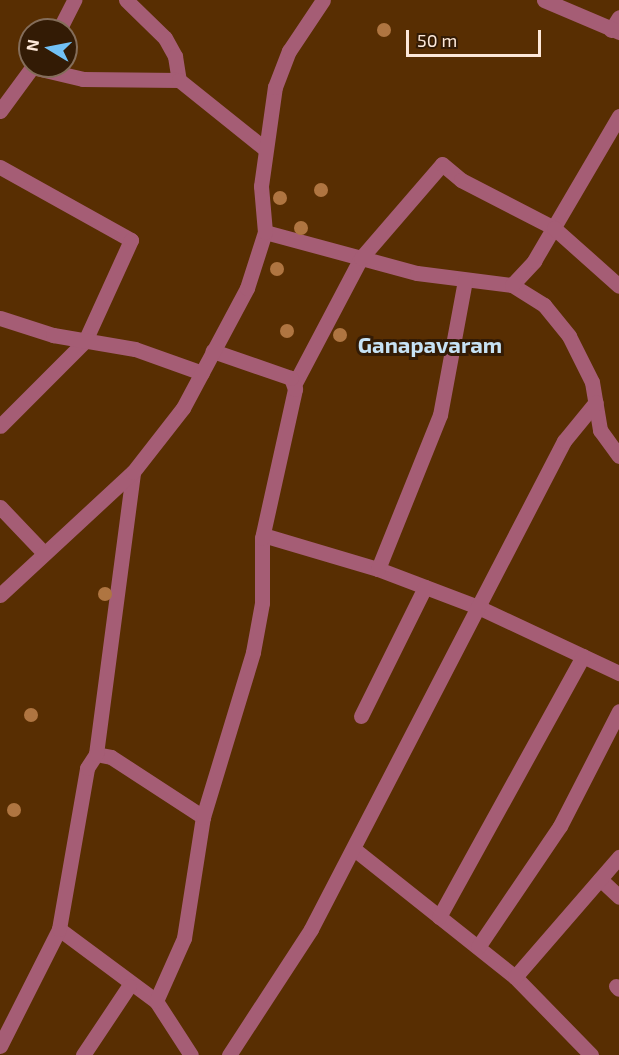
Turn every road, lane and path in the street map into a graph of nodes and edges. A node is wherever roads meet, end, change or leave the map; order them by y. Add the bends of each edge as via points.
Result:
1 (74, 0) edge
2 (126, 0) edge
3 (323, 0) edge
4 (543, 0) edge
5 (574, 6) edge
6 (64, 18) edge
7 (616, 26) edge
8 (24, 78) edge
9 (78, 78) edge
10 (179, 80) junction
11 (0, 111) edge
12 (619, 116) edge
13 (604, 146) junction
14 (265, 149) junction
15 (619, 153) edge
16 (0, 167) edge
17 (554, 228) junction
18 (265, 232) junction
19 (362, 258) junction
20 (465, 280) junction
21 (512, 285) junction
22 (619, 286) edge
23 (0, 318) edge
24 (85, 340) junction
25 (213, 351) junction
26 (202, 373) junction
27 (295, 383) junction
28 (596, 402) junction
29 (0, 426) edge
30 (619, 456) edge
31 (133, 472) junction
32 (0, 507) edge
33 (263, 535) junction
34 (42, 552) junction
35 (378, 569) junction
36 (425, 587) junction
37 (0, 595) edge
38 (478, 607) junction
39 (583, 656) junction
40 (619, 673) edge
41 (619, 711) edge
42 (361, 716) dead end
43 (96, 754) junction
44 (203, 817) junction
45 (354, 849) junction
46 (619, 857) edge
47 (600, 879) junction
48 (619, 897) edge
49 (439, 917) junction
50 (59, 929) junction
51 (478, 947) junction
52 (515, 977) junction
53 (129, 986) dead end
54 (156, 1001) junction
55 (0, 1046) edge
56 (83, 1055) edge
57 (192, 1055) edge
58 (229, 1055) edge
59 (591, 1055) edge

1 - 6 street
2 - 10 street via 165,38 175,56
3 - 14 street via 289,51 278,78
4 - 5 street
5 - 7 street
8 - 11 street
9 - 10 street
10 - 14 street
12 - 13 street
13 - 15 street
13 - 17 street
14 - 18 street via 261,186
16 - 24 street via 130,240
17 - 19 street via 461,180 442,164
17 - 21 street via 534,261
17 - 22 street
18 - 19 street
18 - 25 street via 247,288
19 - 20 street
19 - 27 street
20 - 21 street
20 - 35 street via 440,415
21 - 28 street via 544,305 569,336 592,382
23 - 24 street
24 - 26 street via 135,349
24 - 29 street
25 - 26 street
25 - 27 street
26 - 31 street via 162,439
27 - 33 street
28 - 30 street via 600,430
28 - 38 street via 564,441
31 - 34 street
31 - 43 street
32 - 34 street
33 - 35 street
33 - 44 street via 262,603 253,652
34 - 37 street
35 - 36 street
36 - 38 street
36 - 42 street
38 - 39 street
38 - 45 street
39 - 40 street
39 - 49 street
41 - 51 street via 560,826
43 - 44 street via 111,757
43 - 50 street via 87,768
44 - 54 street via 184,938
45 - 49 street
45 - 58 street via 311,929
46 - 47 street
47 - 48 street
47 - 52 street
49 - 51 street
50 - 54 street
50 - 55 street
51 - 52 street
52 - 59 street
53 - 56 street
54 - 57 street

